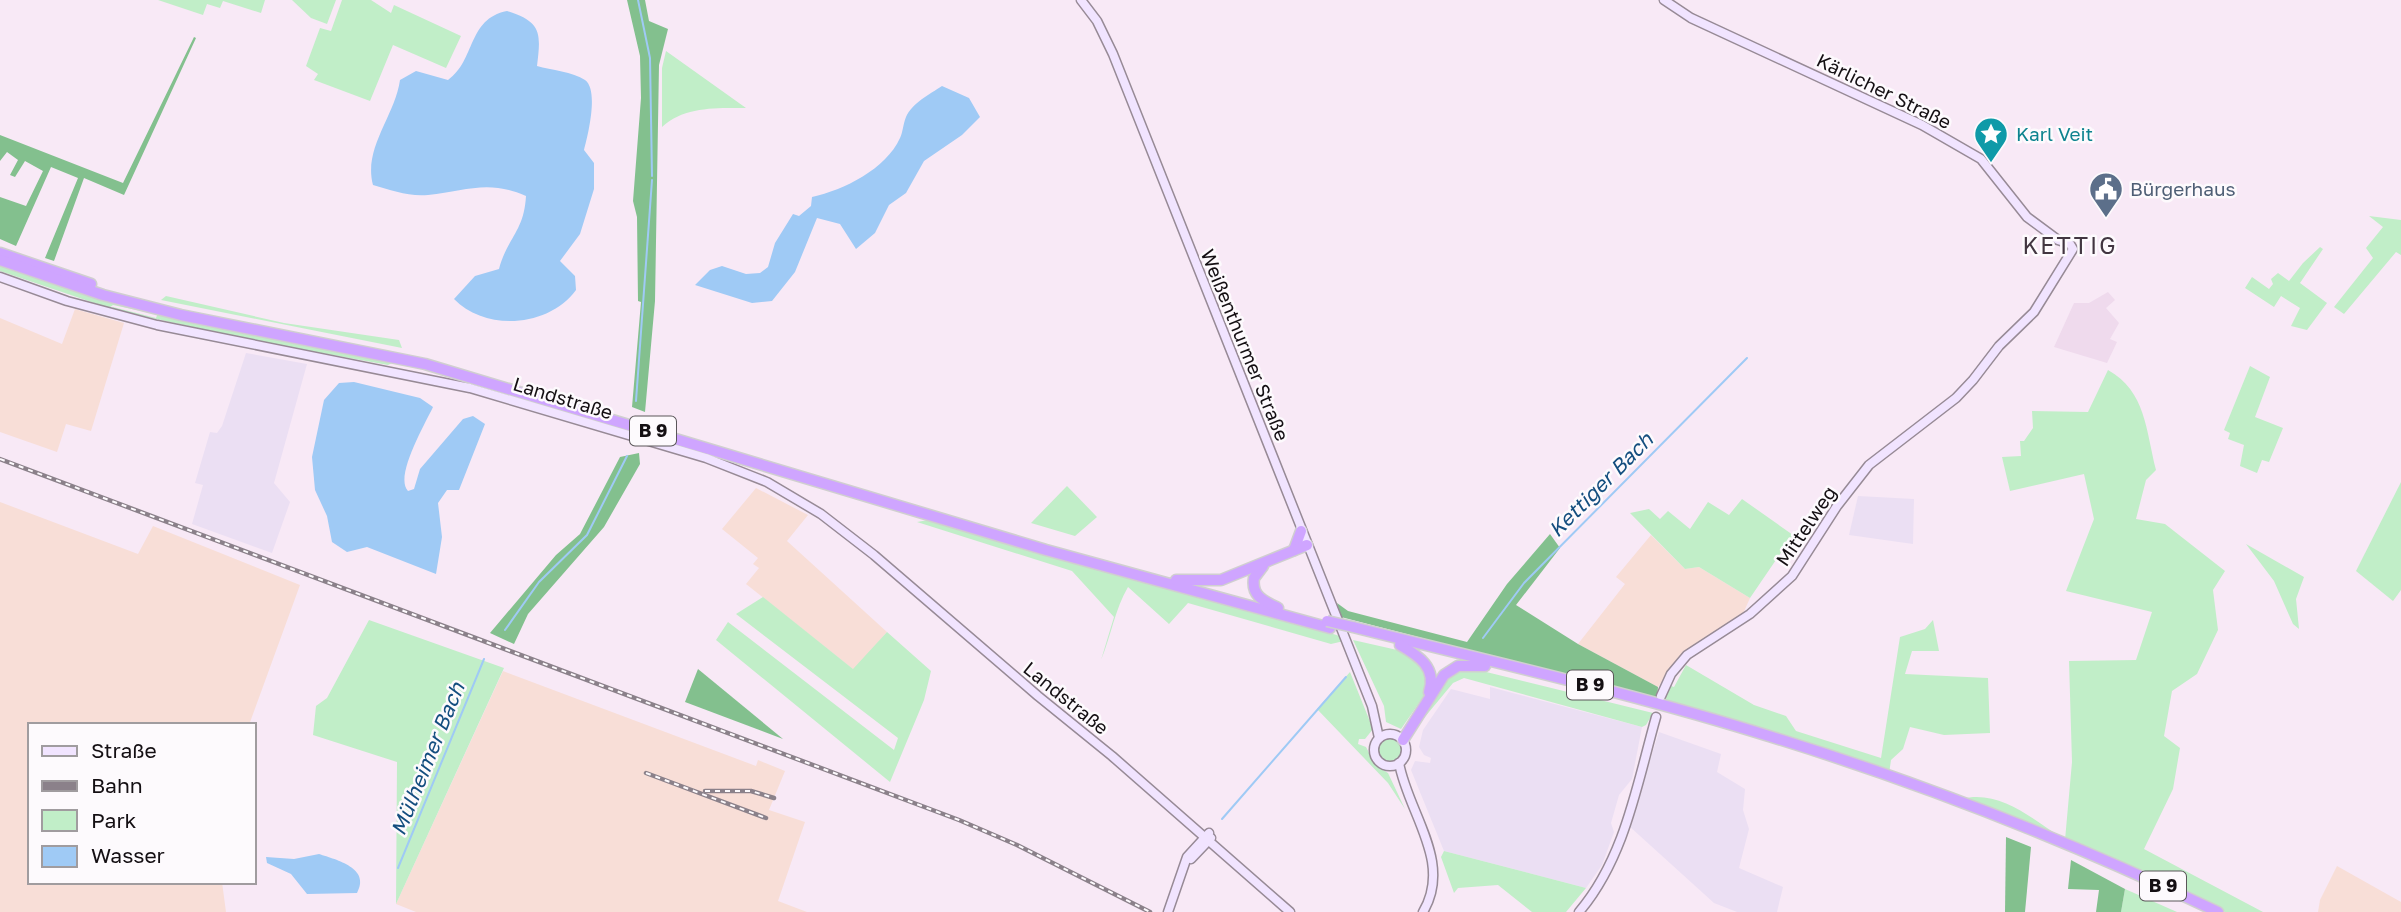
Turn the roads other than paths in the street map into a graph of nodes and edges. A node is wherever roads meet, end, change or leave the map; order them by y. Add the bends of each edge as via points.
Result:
1 (1081, 0) edge
2 (1664, 0) edge
3 (0, 253) edge
4 (0, 260) edge
5 (0, 277) edge
6 (1979, 373) joint
7 (1301, 531) junction
8 (1308, 547) junction
9 (1294, 550) junction
10 (1176, 580) junction
11 (1278, 608) junction
12 (1328, 624) junction
13 (1354, 631) junction
14 (1400, 646) junction
15 (1485, 666) junction
16 (1661, 696) dead end
17 (1373, 706) junction
18 (1656, 717) dead end
19 (1396, 736) junction
20 (1379, 738) junction
21 (1770, 739) junction
22 (1112, 755) junction
23 (1395, 764) junction
24 (1188, 821) junction
25 (1209, 836) junction
26 (1195, 845) junction
27 (2105, 864) junction
28 (1184, 866) junction
29 (1168, 912) edge
30 (1290, 912) edge
31 (1297, 912) edge
32 (1423, 912) edge
33 (1579, 912) edge
34 (2204, 912) edge
35 (2218, 912) edge

1 - 7 street, Weißenthurmer Straße via 1113,54
2 - 6 street, Kärlicher Straße via 1691,18 1922,125 1981,159 2026,217 2072,246 2034,312
3 - 10 highway, B 9 via 169,306 486,374
4 - 12 highway, B 9 via 143,306 449,371 1059,554
5 - 22 street, Landstraße via 157,326 483,391 752,476 841,529
6 - 16 street, Mittelweg via 1956,398 1869,465 1793,576 1751,614 1687,655 1668,678
7 - 8 street, Weißenthurmer Straße
7 - 9 highway
8 - 9 highway, B 9
8 - 11 highway, B 9 via 1255,574 1255,593
8 - 17 street, Weißenthurmer Straße
9 - 10 highway, B 9 via 1221,580
10 - 11 highway, B 9
11 - 12 highway, B 9
12 - 13 highway, B 9, bridge
13 - 14 highway, B 9
13 - 21 highway, B 9 via 1570,680
14 - 15 highway, B 9
14 - 19 highway via 1423,660 1431,680 1425,699
15 - 19 highway via 1458,666 1444,675
15 - 21 highway, B 9
17 - 19 street, Weißenthurmer Straße
17 - 20 street, Weißenthurmer Straße
18 - 33 street via 1614,857
19 - 20 street
19 - 23 street via 1406,752
20 - 23 street via 1375,756 1381,763
21 - 27 highway, B 9
22 - 24 street
22 - 25 street
23 - 32 street via 1434,864 1433,887
24 - 25 street
24 - 26 street
25 - 26 street
25 - 28 street
25 - 30 street
25 - 31 street
26 - 28 street
27 - 34 highway, B 9
27 - 35 highway, B 9
28 - 29 street

